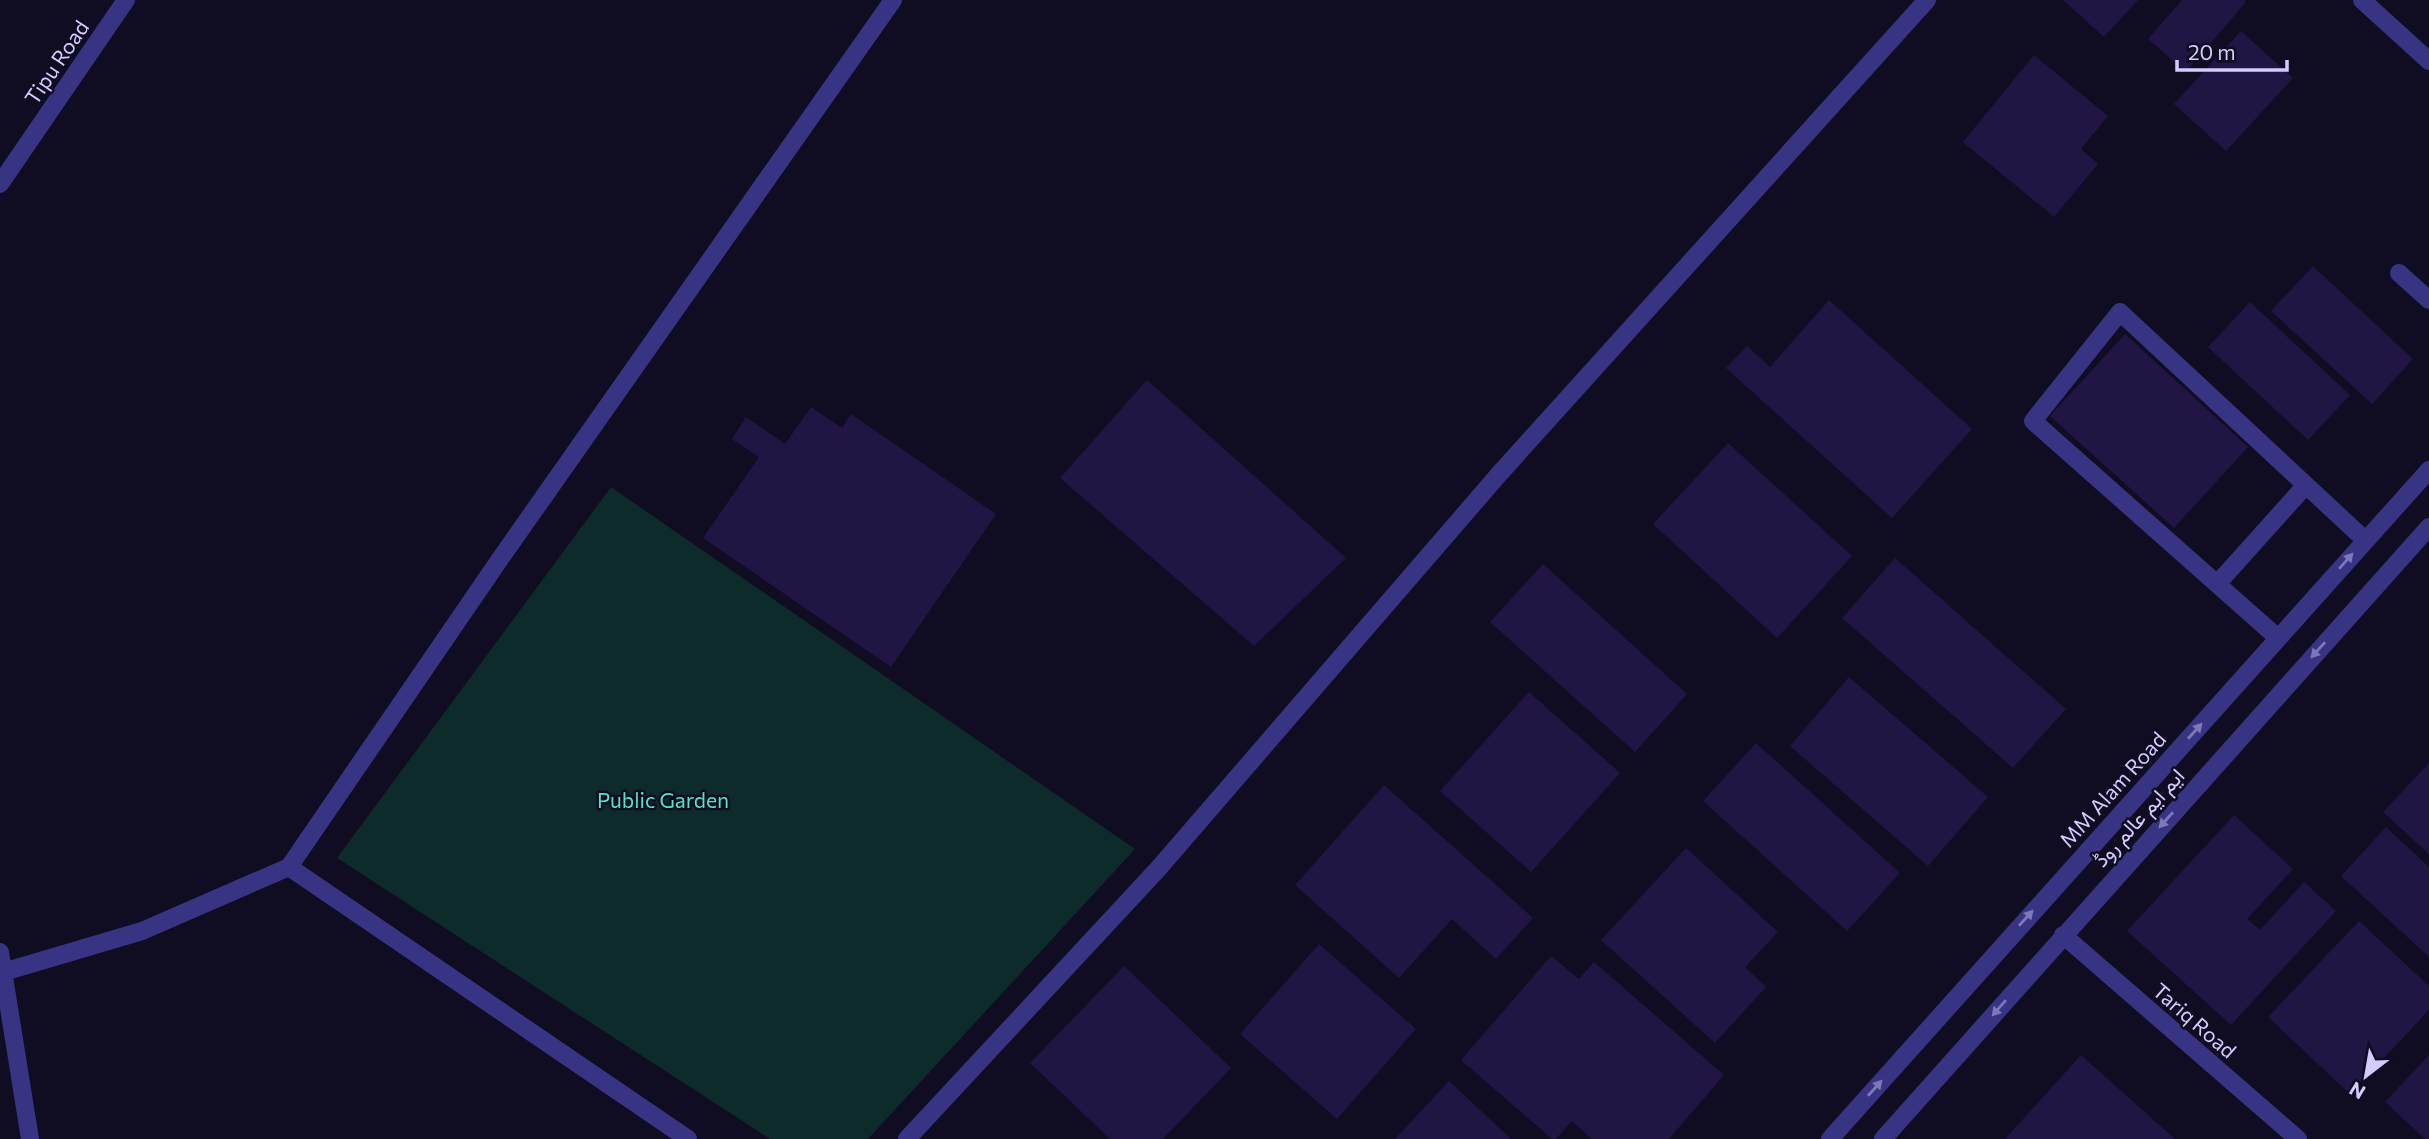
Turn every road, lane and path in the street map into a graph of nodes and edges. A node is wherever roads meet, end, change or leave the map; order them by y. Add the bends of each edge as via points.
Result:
1 (126, 0) edge
2 (893, 0) edge
3 (1927, 0) edge
4 (2362, 0) edge
5 (2429, 61) edge
6 (0, 184) edge
7 (2399, 273) dead end
8 (2429, 300) edge
9 (2429, 470) edge
10 (2306, 485) junction
11 (2429, 527) edge
12 (2365, 540) junction
13 (2218, 583) junction
14 (2278, 638) junction
15 (289, 867) junction
16 (2063, 935) junction
17 (0, 952) edge
18 (2, 973) edge
19 (30, 1139) edge
20 (688, 1139) edge
21 (907, 1139) edge
22 (1830, 1139) edge
23 (1883, 1139) edge
24 (2298, 1139) edge

1 - 6 street, Tipu Road
2 - 15 street
3 - 21 street via 1500,473 1158,869
4 - 5 street
7 - 8 street
9 - 12 street, MM Alam Road
10 - 12 street
10 - 13 street
10 - 13 street via 2120,312 2032,421
11 -> 16 street, ایم ایم عالم روڈ
14 -> 12 street, MM Alam Road
13 - 14 street
22 -> 14 street, MM Alam Road
15 - 18 street via 142,931
15 - 20 street
16 -> 23 street, ایم ایم عالم روڈ
16 - 24 street, Tariq Road
17 - 18 street
18 - 19 street

